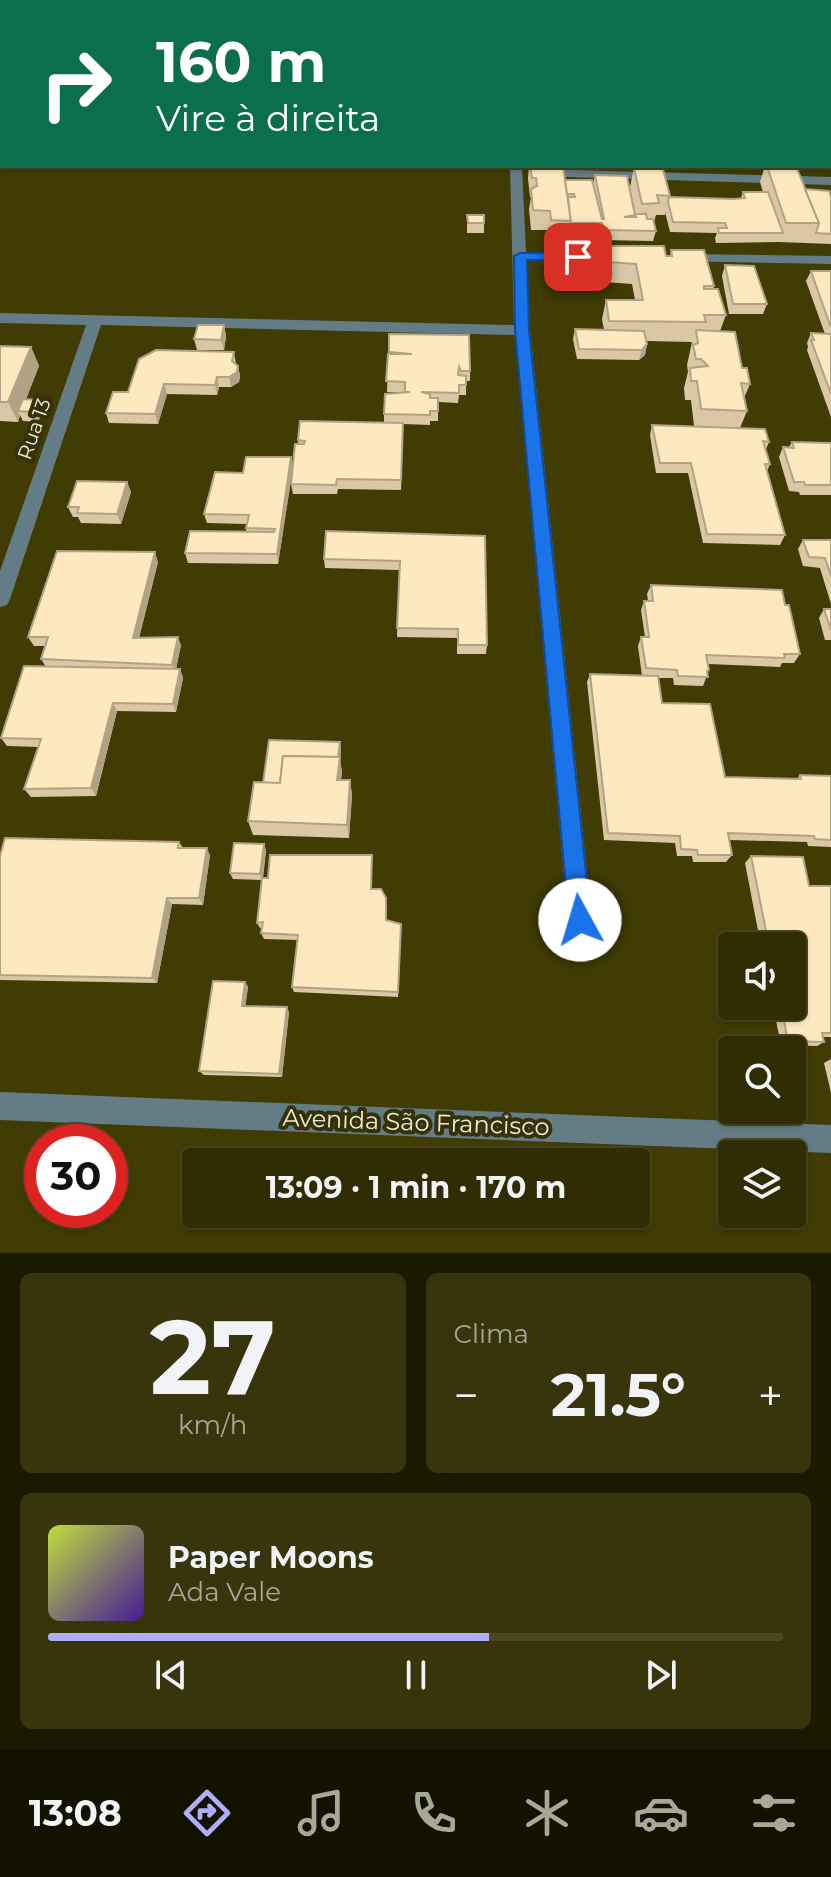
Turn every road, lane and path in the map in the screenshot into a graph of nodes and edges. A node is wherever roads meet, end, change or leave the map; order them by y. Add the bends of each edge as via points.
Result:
1 (517, 169) edge
2 (831, 181) edge
3 (520, 256) junction
4 (597, 257) edge
5 (658, 258) edge
6 (831, 260) edge
7 (0, 318) edge
8 (95, 320) junction
9 (522, 330) junction
10 (0, 599) edge
11 (580, 920) dead end
12 (0, 1106) edge
13 (831, 1139) edge

1 - 2 street
1 - 3 street
3 - 4 street
3 - 9 street
5 - 6 street
7 - 8 street
8 - 9 street
8 - 10 street, Rua 13
9 - 11 street
12 - 13 street, Avenida São Francisco

